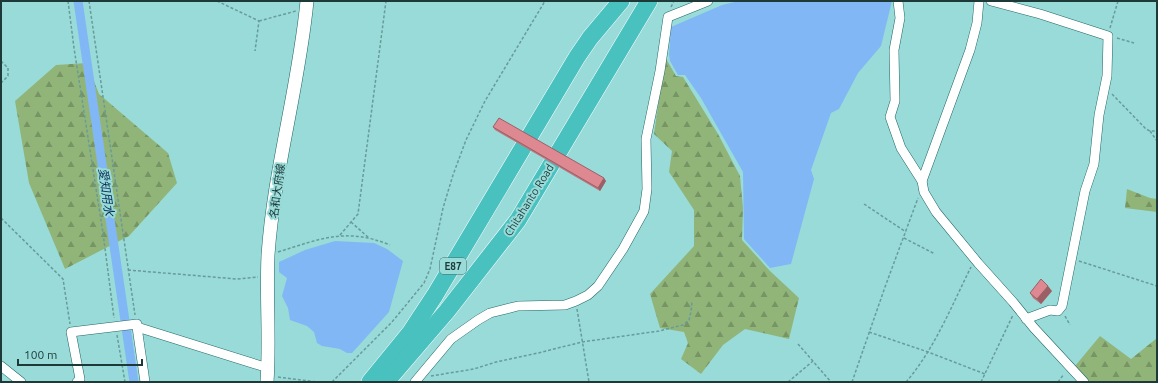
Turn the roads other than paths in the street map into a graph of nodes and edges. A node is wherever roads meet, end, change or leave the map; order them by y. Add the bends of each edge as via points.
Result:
1 (621, 1) edge
2 (649, 1) edge
3 (708, 1) edge
4 (898, 1) edge
5 (979, 1) edge
6 (991, 1) edge
7 (306, 5) edge
8 (922, 181) junction
9 (446, 311) junction
10 (424, 313) junction
11 (1026, 319) junction
12 (135, 324) road end
13 (1, 366) edge
14 (268, 375) edge
15 (417, 379) edge
16 (21, 382) edge
17 (77, 382) edge
18 (145, 382) edge
19 (356, 382) edge
20 (370, 382) edge
21 (386, 382) edge
22 (398, 382) edge
23 (1084, 382) edge

1 - 10 highway, E87 via 577,57
2 - 9 highway, Chitahanto Road / E87 via 518,220
3 - 15 street via 668,17 646,139 647,189 644,211 598,286 588,295 565,305 518,306 490,313 451,339
4 - 8 street via 900,18 894,50 895,101 890,117 901,148
5 - 8 street via 977,23 970,50
6 - 11 street via 1108,36 1107,76 1094,164 1085,191 1062,306 1058,311 1050,310
7 - 14 main road, 名和大府線 via 268,255
8 - 11 street via 924,192 936,212
9 - 21 highway, Chitahanto Road / E87
9 - 22 highway via 423,352
10 - 19 highway
10 - 20 highway, E87
11 - 23 street
12 - 17 street via 71,332 80,379
13 - 16 street
14 - 18 street via 137,327

